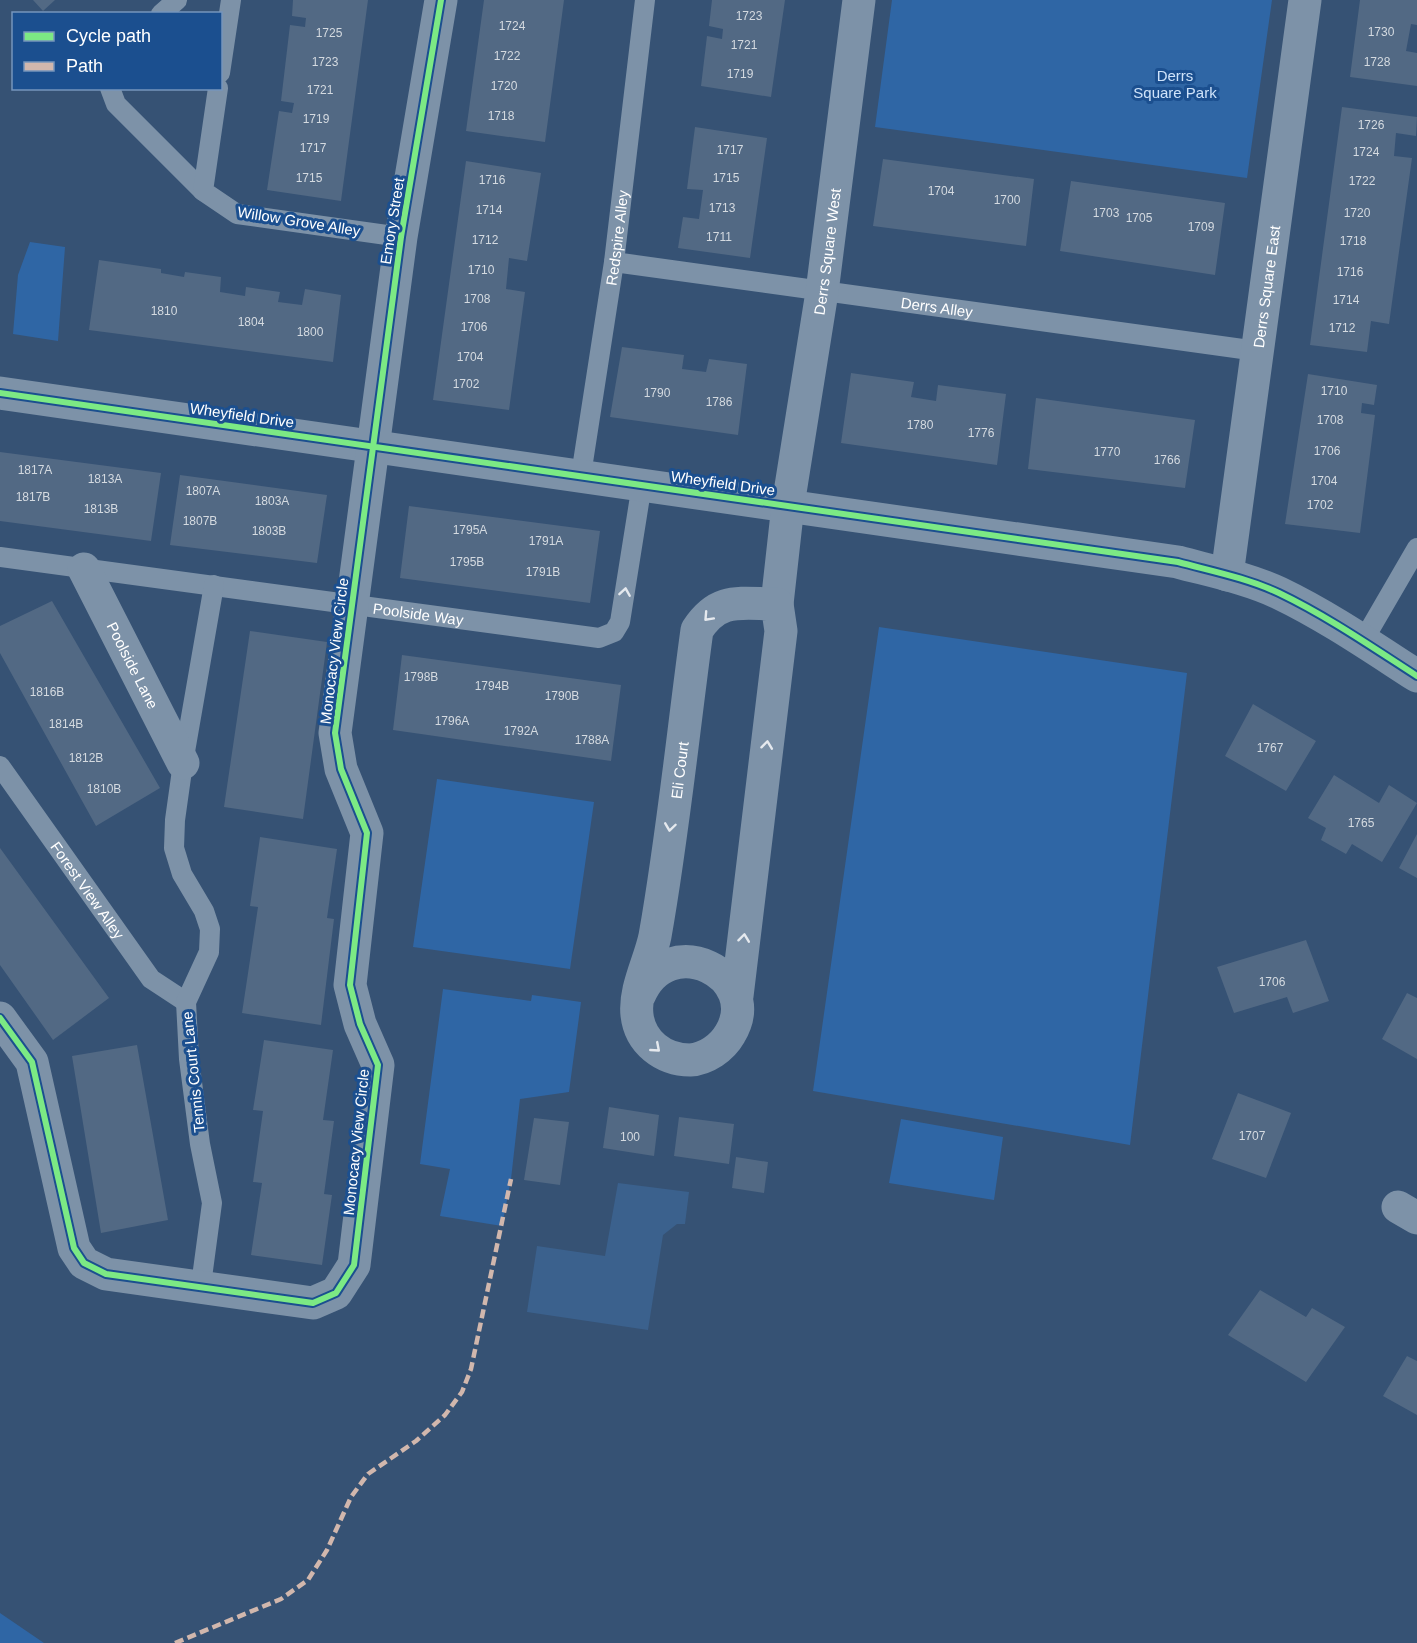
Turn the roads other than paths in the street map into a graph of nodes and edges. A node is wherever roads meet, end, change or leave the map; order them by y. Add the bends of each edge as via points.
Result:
1 (177, 0) edge
2 (231, 0) edge
3 (441, 0) edge
4 (645, 0) edge
5 (859, 0) edge
6 (1305, 0) edge
7 (163, 12) edge
8 (222, 60) edge
9 (111, 90) edge
10 (218, 90) edge
11 (203, 191) junction
12 (401, 237) junction
13 (614, 262) junction
14 (822, 292) junction
15 (1257, 351) junction
16 (0, 393) edge
17 (373, 446) junction
18 (581, 475) junction
19 (642, 484) junction
20 (788, 505) junction
21 (1417, 548) edge
22 (0, 557) edge
23 (84, 569) junction
24 (1227, 574) junction
25 (214, 585) junction
26 (777, 603) junction
27 (352, 604) junction
28 (1363, 641) junction
29 (1417, 676) edge
30 (183, 763) junction
31 (0, 766) edge
32 (639, 996) junction
33 (737, 996) junction
34 (186, 1002) junction
35 (0, 1018) edge
36 (201, 1286) junction

1 - 7 lane
2 - 8 lane
3 - 12 street, Emory Street
4 - 13 lane, Redspire Alley
5 - 14 street, Derrs Square West
6 - 15 street, Derrs Square East
9 - 11 lane, Willow Grove Alley via 116,104
10 - 11 lane
11 - 12 lane, Willow Grove Alley via 237,214
12 - 17 street, Emory Street
13 - 14 lane, Derrs Alley
13 - 18 lane, Redspire Alley
14 - 15 lane, Derrs Alley
14 - 20 street, Derrs Square West
15 - 24 street, Derrs Square East
16 - 17 street, Wheyfield Drive
17 - 18 street, Wheyfield Drive
17 - 27 street, Monocacy View Circle
18 - 19 street, Wheyfield Drive
19 - 20 street, Wheyfield Drive
27 -> 19 lane, Poolside Way via 599,638 614,632 620,622
20 - 24 street, Wheyfield Drive via 1113,551
20 - 26 street, Eli Court
21 - 28 lane
22 - 23 lane, Poolside Way
23 - 25 lane, Poolside Way
23 - 30 street, Poolside Lane
24 - 28 street, Wheyfield Drive via 1278,593
25 - 27 lane, Poolside Way
25 - 30 lane, Tennis Court Lane
26 -> 32 street, Eli Court via 722,604 707,615 697,630 654,937
33 -> 26 street, Eli Court via 781,631
27 - 36 street, Monocacy View Circle via 335,733 341,769 367,833 350,985 360,1024 378,1065 354,1265 336,1293 313,1303
28 - 29 street, Wheyfield Drive
30 - 34 lane, Tennis Court Lane via 174,848 182,874 210,929 208,952
31 - 34 lane, Forest View Alley via 152,979
32 - 33 street via 655,972 671,963 688,961 705,964 723,977
32 -> 33 street, Eli Court via 640,1030 654,1049 681,1060 697,1060 713,1053 730,1035 736,1019
34 - 36 lane, Tennis Court Lane via 189,1059 212,1203
35 - 36 street, Monocacy View Circle via 32,1062 74,1248 84,1263 106,1274

